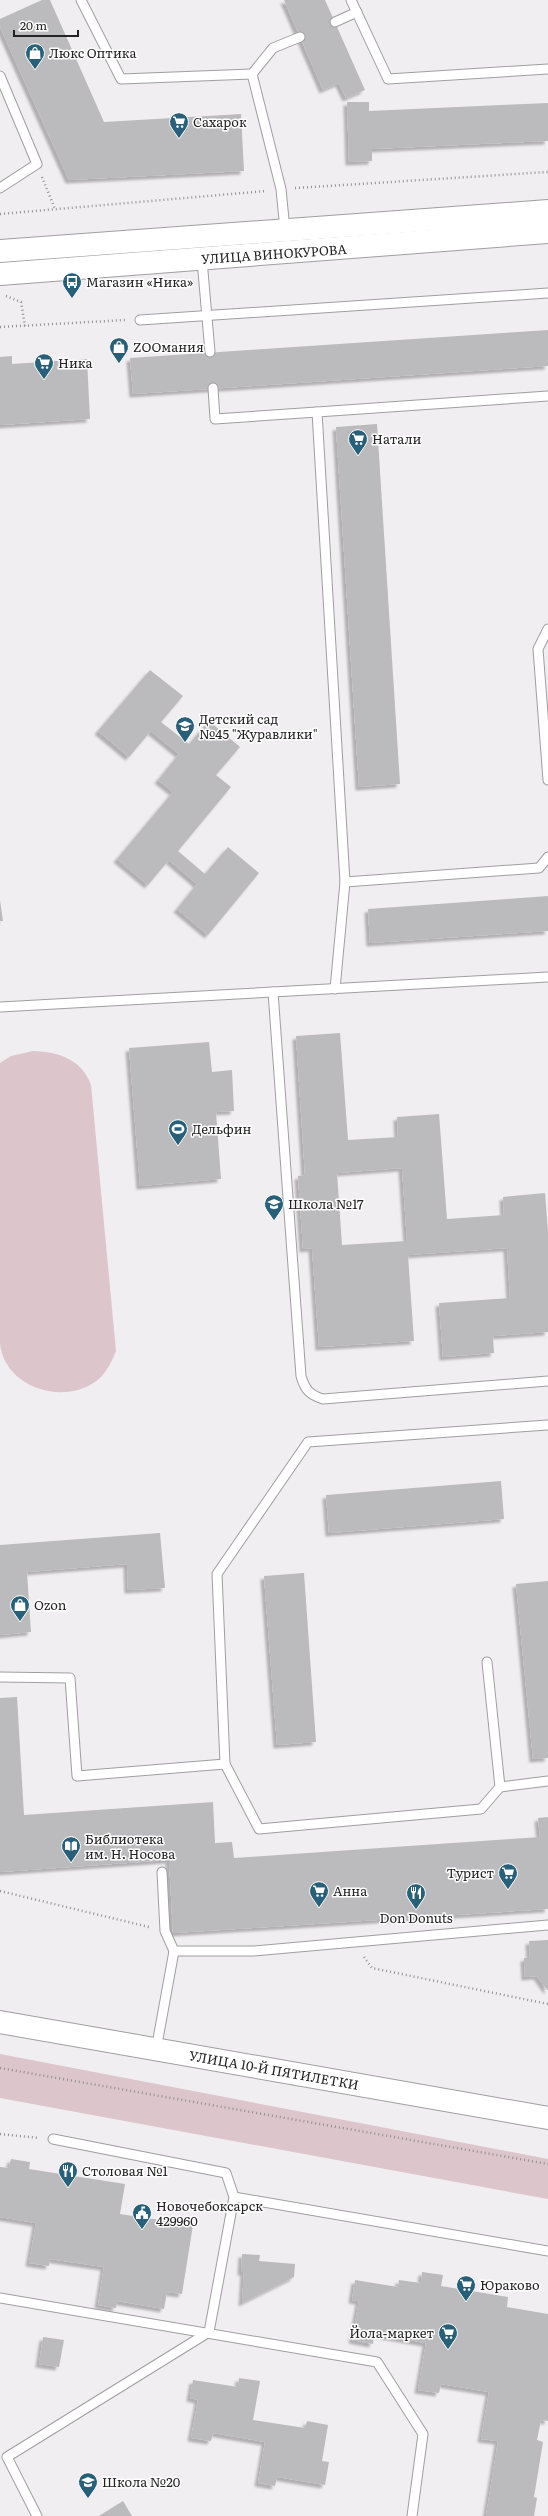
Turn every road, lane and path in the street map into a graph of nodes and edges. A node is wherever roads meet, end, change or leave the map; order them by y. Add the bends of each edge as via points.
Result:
1 (81, 0) edge
2 (351, 0) edge
3 (357, 12) junction
4 (335, 22) dead end
5 (300, 37) dead end
6 (548, 69) edge
7 (252, 74) junction
8 (0, 76) edge
9 (37, 164) junction
10 (548, 172) edge
11 (0, 188) edge
12 (281, 189) junction
13 (55, 209) junction
14 (548, 211) edge
15 (0, 214) edge
16 (285, 230) junction
17 (548, 232) edge
18 (200, 236) junction
19 (0, 251) edge
20 (287, 253) junction
21 (202, 260) junction
22 (0, 274) edge
23 (548, 293) edge
24 (0, 294) edge
25 (206, 315) junction
26 (140, 320) joint
27 (25, 326) junction
28 (0, 327) edge
29 (210, 352) dead end
30 (213, 388) dead end
31 (548, 396) edge
32 (317, 412) junction
33 (548, 629) edge
34 (548, 780) edge
35 (548, 857) edge
36 (345, 882) junction
37 (548, 977) edge
38 (335, 989) junction
39 (273, 992) junction
40 (0, 1008) edge
41 (548, 1381) edge
42 (548, 1425) edge
43 (487, 1662) dead end
44 (0, 1677) edge
45 (225, 1764) junction
46 (548, 1781) edge
47 (500, 1787) junction
48 (162, 1872) dead end
49 (0, 1891) edge
50 (548, 1925) edge
51 (165, 1931) junction
52 (354, 1942) junction
53 (174, 1951) junction
54 (548, 2004) edge
55 (0, 2022) edge
56 (156, 2050) junction
57 (0, 2068) edge
58 (548, 2118) edge
59 (0, 2134) edge
60 (54, 2139) joint
61 (548, 2164) edge
62 (234, 2197) junction
63 (548, 2251) edge
64 (0, 2298) edge
65 (209, 2332) junction
66 (37, 2516) edge
67 (412, 2516) edge

1 - 7 lane via 121,79
2 - 3 lane
3 - 4 lane
3 - 6 lane via 388,80
5 - 7 lane via 273,48
7 - 12 lane
8 - 9 lane
9 - 11 lane
9 - 13 path
10 - 12 path
12 - 13 path
12 - 16 lane
13 - 15 path
14 - 16 main road, УЛИЦА ВИНОКУРОВА
16 - 18 main road, УЛИЦА ВИНОКУРОВА
16 - 20 main road
17 - 20 main road, УЛИЦА ВИНОКУРОВА
18 - 19 main road, УЛИЦА ВИНОКУРОВА
18 - 21 main road
20 - 21 main road, УЛИЦА ВИНОКУРОВА
21 - 22 main road, УЛИЦА ВИНОКУРОВА
21 - 25 lane
23 - 25 lane
24 - 27 path via 21,302
25 - 26 lane
25 - 29 lane
26 - 27 path
27 - 28 path
30 - 32 lane via 215,419
31 - 32 lane
32 - 36 lane
33 - 34 lane via 538,649
35 - 36 lane via 539,868
36 - 38 lane
37 - 38 lane
38 - 39 lane
39 - 40 lane
39 - 41 lane via 301,1376 304,1388 312,1396 323,1399
42 - 45 lane via 308,1442 216,1574
43 - 47 lane
44 - 45 lane via 70,1678 77,1776
45 - 47 lane via 259,1830 481,1808
46 - 47 lane
48 - 51 lane
49 - 51 path
50 - 52 lane
51 - 53 lane
52 - 53 lane via 253,1951
52 - 54 path via 372,1968
53 - 56 lane
55 - 56 main road, УЛИЦА 10-Й ПЯТИЛЕТКИ
56 - 58 main road, УЛИЦА 10-Й ПЯТИЛЕТКИ
57 - 61 path
59 - 60 path
60 - 62 lane via 226,2173
62 - 63 lane
62 - 65 lane
64 - 65 lane
65 - 66 lane via 7,2457
65 - 67 lane via 377,2362 423,2434

